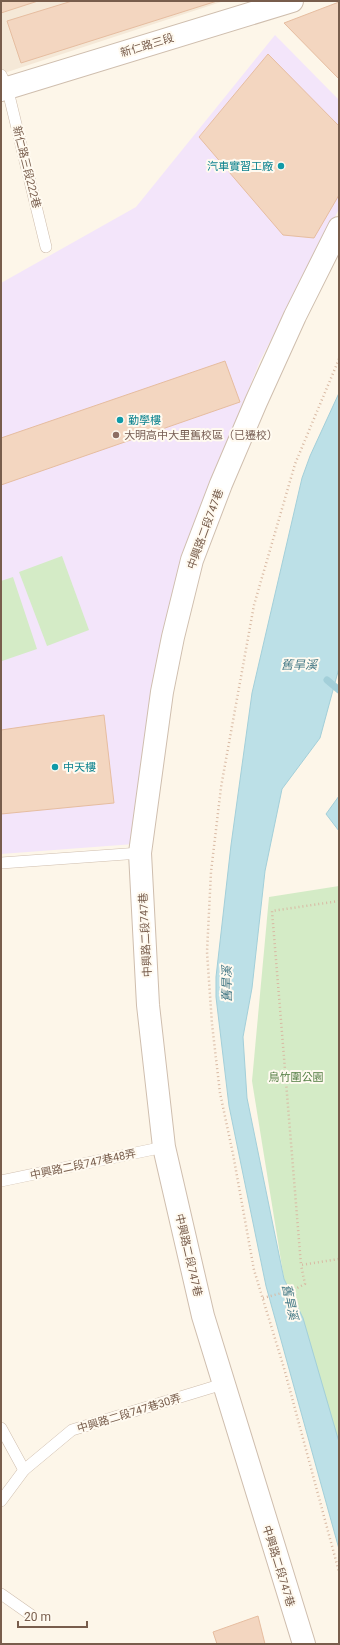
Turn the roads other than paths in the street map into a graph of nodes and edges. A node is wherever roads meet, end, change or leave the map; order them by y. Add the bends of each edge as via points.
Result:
1 (292, 1) edge
2 (3, 84) edge
3 (339, 228) edge
4 (46, 247) dead end
5 (140, 853) junction
6 (1, 863) edge
7 (164, 1148) junction
8 (1, 1181) edge
9 (223, 1384) junction
10 (1, 1428) edge
11 (24, 1470) junction
12 (1, 1501) edge
13 (1, 1594) edge
14 (31, 1616) dead end
15 (304, 1644) edge

1 - 2 street, 新仁路三段
2 - 4 lane, 新仁路三段222巷
3 - 5 street, 中興路二段747巷 via 319,259 221,484 192,560 158,692
5 - 6 lane
5 - 7 street, 中興路二段747巷 via 148,1004
7 - 8 lane, 中興路二段747巷48弄
7 - 9 street, 中興路二段747巷 via 203,1316
9 - 11 lane, 中興路二段747巷30弄 via 72,1430
9 - 15 street, 中興路二段747巷
10 - 11 lane
11 - 12 lane, 中興路二段747巷30弄
13 - 14 lane

